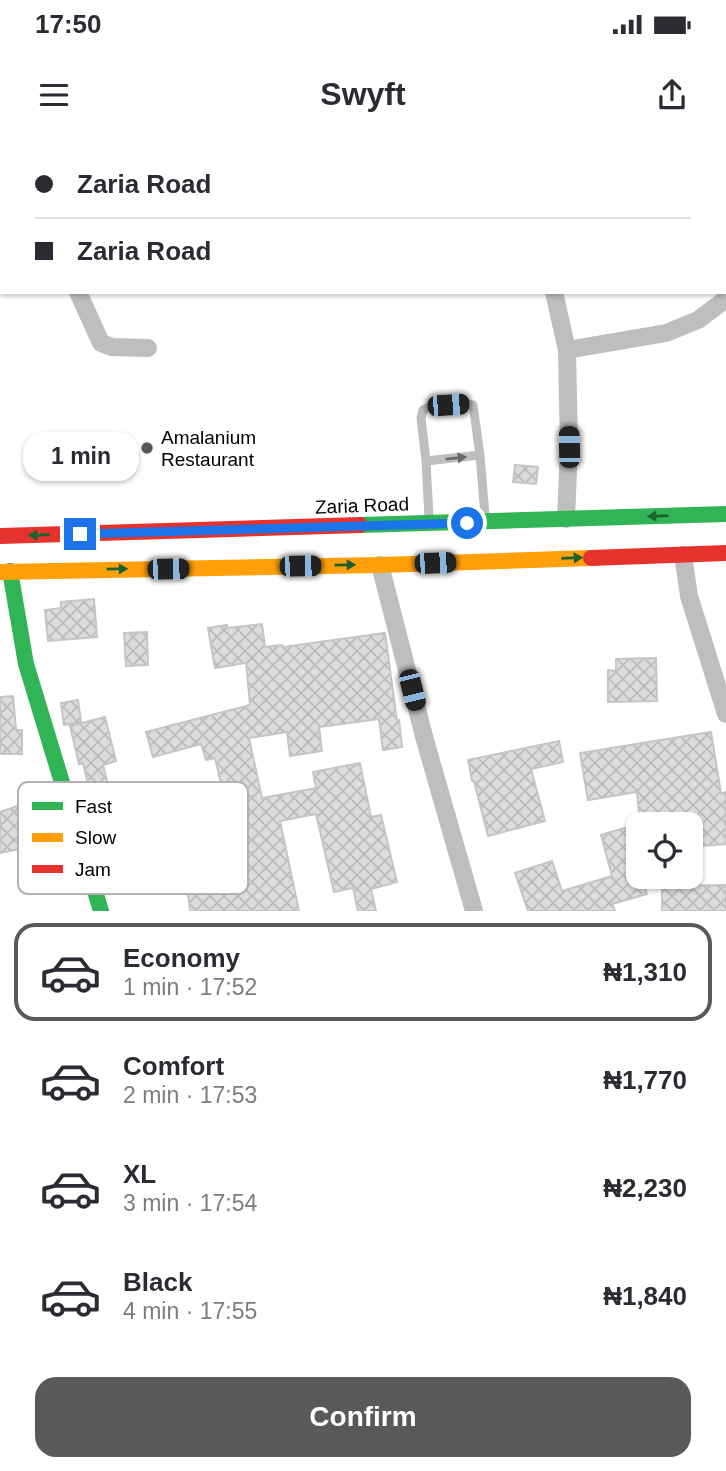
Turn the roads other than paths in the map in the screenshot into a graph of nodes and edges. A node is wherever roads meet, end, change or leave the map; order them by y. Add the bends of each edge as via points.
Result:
1 (79, 294) edge
2 (554, 294) edge
3 (726, 299) edge
4 (148, 348) dead end
5 (567, 350) junction
6 (480, 455) junction
7 (426, 461) junction
8 (726, 514) edge
9 (566, 519) junction
10 (486, 522) junction
11 (430, 524) junction
12 (0, 536) edge
13 (516, 541) junction
14 (726, 553) edge
15 (683, 555) junction
16 (380, 565) junction
17 (5, 572) edge
18 (726, 714) edge
19 (62, 782) edge
20 (97, 894) edge
21 (102, 911) edge
22 (474, 911) edge

1 - 4 street via 101,343
2 - 5 street
3 - 5 street via 698,320 666,333
5 - 9 street
7 -> 6 lane
6 - 7 lane via 474,405 430,406 421,418
6 - 10 lane
7 - 11 lane
8 -> 9 main road, Zaria Road
9 - 13 main road, Zaria Road
10 - 11 main road, Zaria Road
10 - 13 main road, Zaria Road
11 -> 12 main road, Zaria Road
13 -> 15 main road
13 - 16 main road
14 - 15 main road
15 - 18 street via 689,596
17 -> 16 main road
16 - 22 street
17 - 19 main road via 26,664
20 - 21 main road

